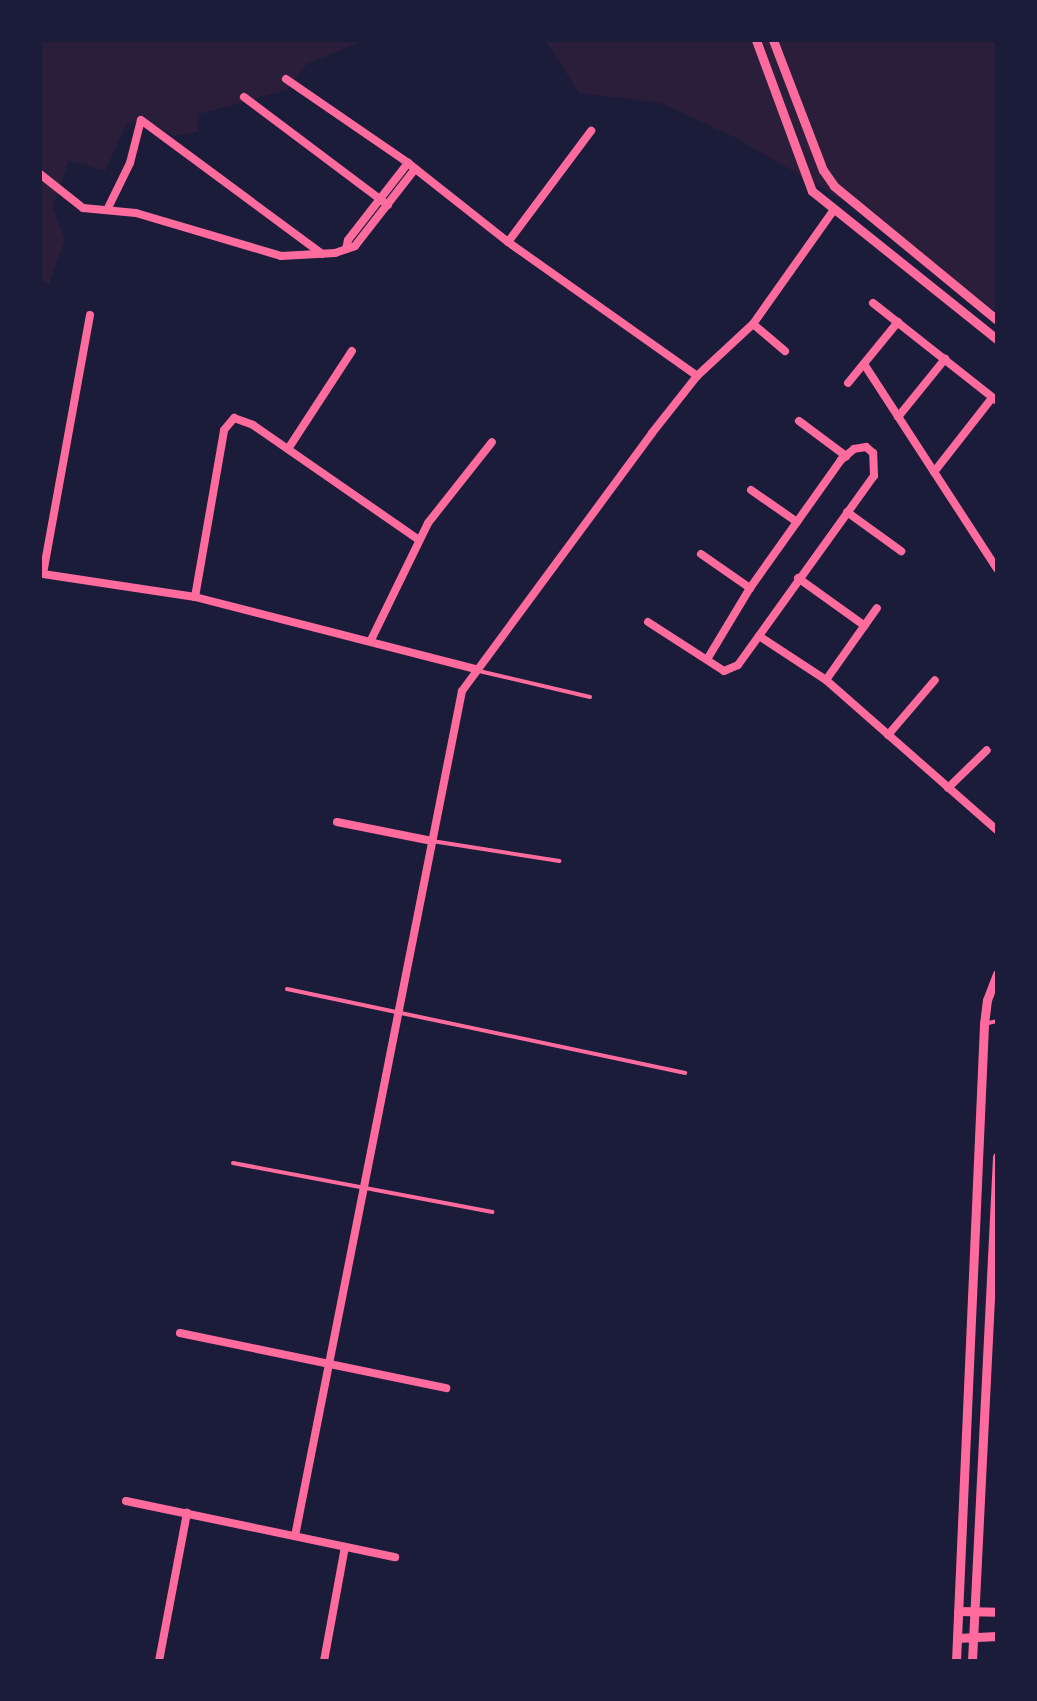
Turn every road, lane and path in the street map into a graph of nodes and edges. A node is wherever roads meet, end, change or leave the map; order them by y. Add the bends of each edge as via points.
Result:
1 (756, 40) edge
2 (773, 40) edge
3 (286, 80) dead end
4 (244, 97) dead end
5 (591, 131) dead end
6 (412, 166) junction
7 (40, 174) edge
8 (384, 202) junction
9 (108, 208) junction
10 (833, 211) junction
11 (508, 242) junction
12 (322, 254) junction
13 (873, 303) dead end
14 (90, 315) dead end
15 (997, 320) edge
16 (898, 322) junction
17 (753, 324) junction
18 (997, 339) edge
19 (352, 351) dead end
20 (785, 351) dead end
21 (945, 359) junction
22 (864, 364) junction
23 (698, 376) junction
24 (848, 383) dead end
25 (994, 400) edge
26 (898, 417) junction
27 (799, 422) dead end
28 (492, 442) dead end
29 (288, 449) junction
30 (846, 456) junction
31 (934, 472) junction
32 (751, 490) dead end
33 (847, 512) junction
34 (797, 522) junction
35 (420, 540) junction
36 (901, 552) dead end
37 (701, 554) dead end
38 (997, 570) edge
39 (798, 578) junction
40 (750, 588) junction
41 (196, 598) junction
42 (877, 608) dead end
43 (648, 622) dead end
44 (865, 626) junction
45 (759, 636) junction
46 (370, 640) junction
47 (708, 658) junction
48 (475, 670) junction
49 (826, 680) junction
50 (935, 680) dead end
51 (590, 697) dead end
52 (888, 735) junction
53 (987, 750) dead end
54 (948, 788) junction
55 (337, 822) dead end
56 (997, 830) edge
57 (432, 841) junction
58 (559, 860) dead end
59 (997, 974) edge
60 (288, 989) dead end
61 (399, 1014) junction
62 (997, 1021) edge
63 (984, 1024) junction
64 (685, 1073) dead end
65 (997, 1157) edge
66 (233, 1164) dead end
67 (366, 1189) junction
68 (492, 1212) dead end
69 (180, 1333) dead end
70 (330, 1364) junction
71 (446, 1388) dead end
72 (126, 1501) dead end
73 (188, 1514) junction
74 (295, 1536) junction
75 (345, 1546) junction
76 (395, 1557) dead end
77 (958, 1611) junction
78 (974, 1611) junction
79 (997, 1612) edge
80 (973, 1635) junction
81 (997, 1636) edge
82 (957, 1638) junction
83 (159, 1661) edge
84 (324, 1661) edge
85 (956, 1661) edge
86 (972, 1661) edge

1 - 10 street via 808,186
2 - 15 street via 834,186
3 - 6 street
4 - 8 street
5 - 11 street
6 - 8 street
6 - 11 street
7 - 9 street via 83,208
8 - 12 street via 355,246
9 - 12 street via 281,256
9 - 12 street via 141,120
10 - 17 street
10 - 18 street
11 - 23 street
13 - 16 street
14 - 41 street via 44,574
16 - 21 street
16 - 22 street
17 - 20 street
17 - 23 street
19 - 29 street
21 - 25 street
21 - 26 street
22 - 24 street
22 - 26 street
23 - 48 street
25 - 31 street
26 - 31 street
27 - 30 street
28 - 35 street
29 - 35 street
29 - 41 street via 234,418 224,430
30 - 33 street via 866,447 877,468
30 - 34 street
31 - 38 street
32 - 34 street
33 - 36 street
33 - 39 street
34 - 40 street
35 - 46 street
37 - 40 street
39 - 44 street
39 - 45 street
40 - 47 street
41 - 46 street
42 - 44 street
43 - 47 street
44 - 49 street
45 - 47 street via 738,665 724,671
45 - 49 street
46 - 48 street
48 - 51 lane
48 - 57 street via 454,720
49 - 52 street
50 - 52 street
52 - 54 street
53 - 54 street
54 - 56 street
55 - 57 street
57 - 58 lane
57 - 61 street
59 - 63 street
60 - 61 lane
61 - 64 lane
61 - 67 street
62 - 63 lane
63 - 77 street
65 - 78 street
66 - 67 lane
67 - 68 lane
67 - 70 street
69 - 70 street
70 - 71 street
70 - 74 street
72 - 73 street
73 - 74 street
73 - 83 street
74 - 75 street
75 - 76 street
75 - 84 street
77 - 78 street
77 - 82 street
78 - 79 street
78 - 80 street
80 - 81 street
80 - 82 street
80 - 86 street
82 - 85 street

